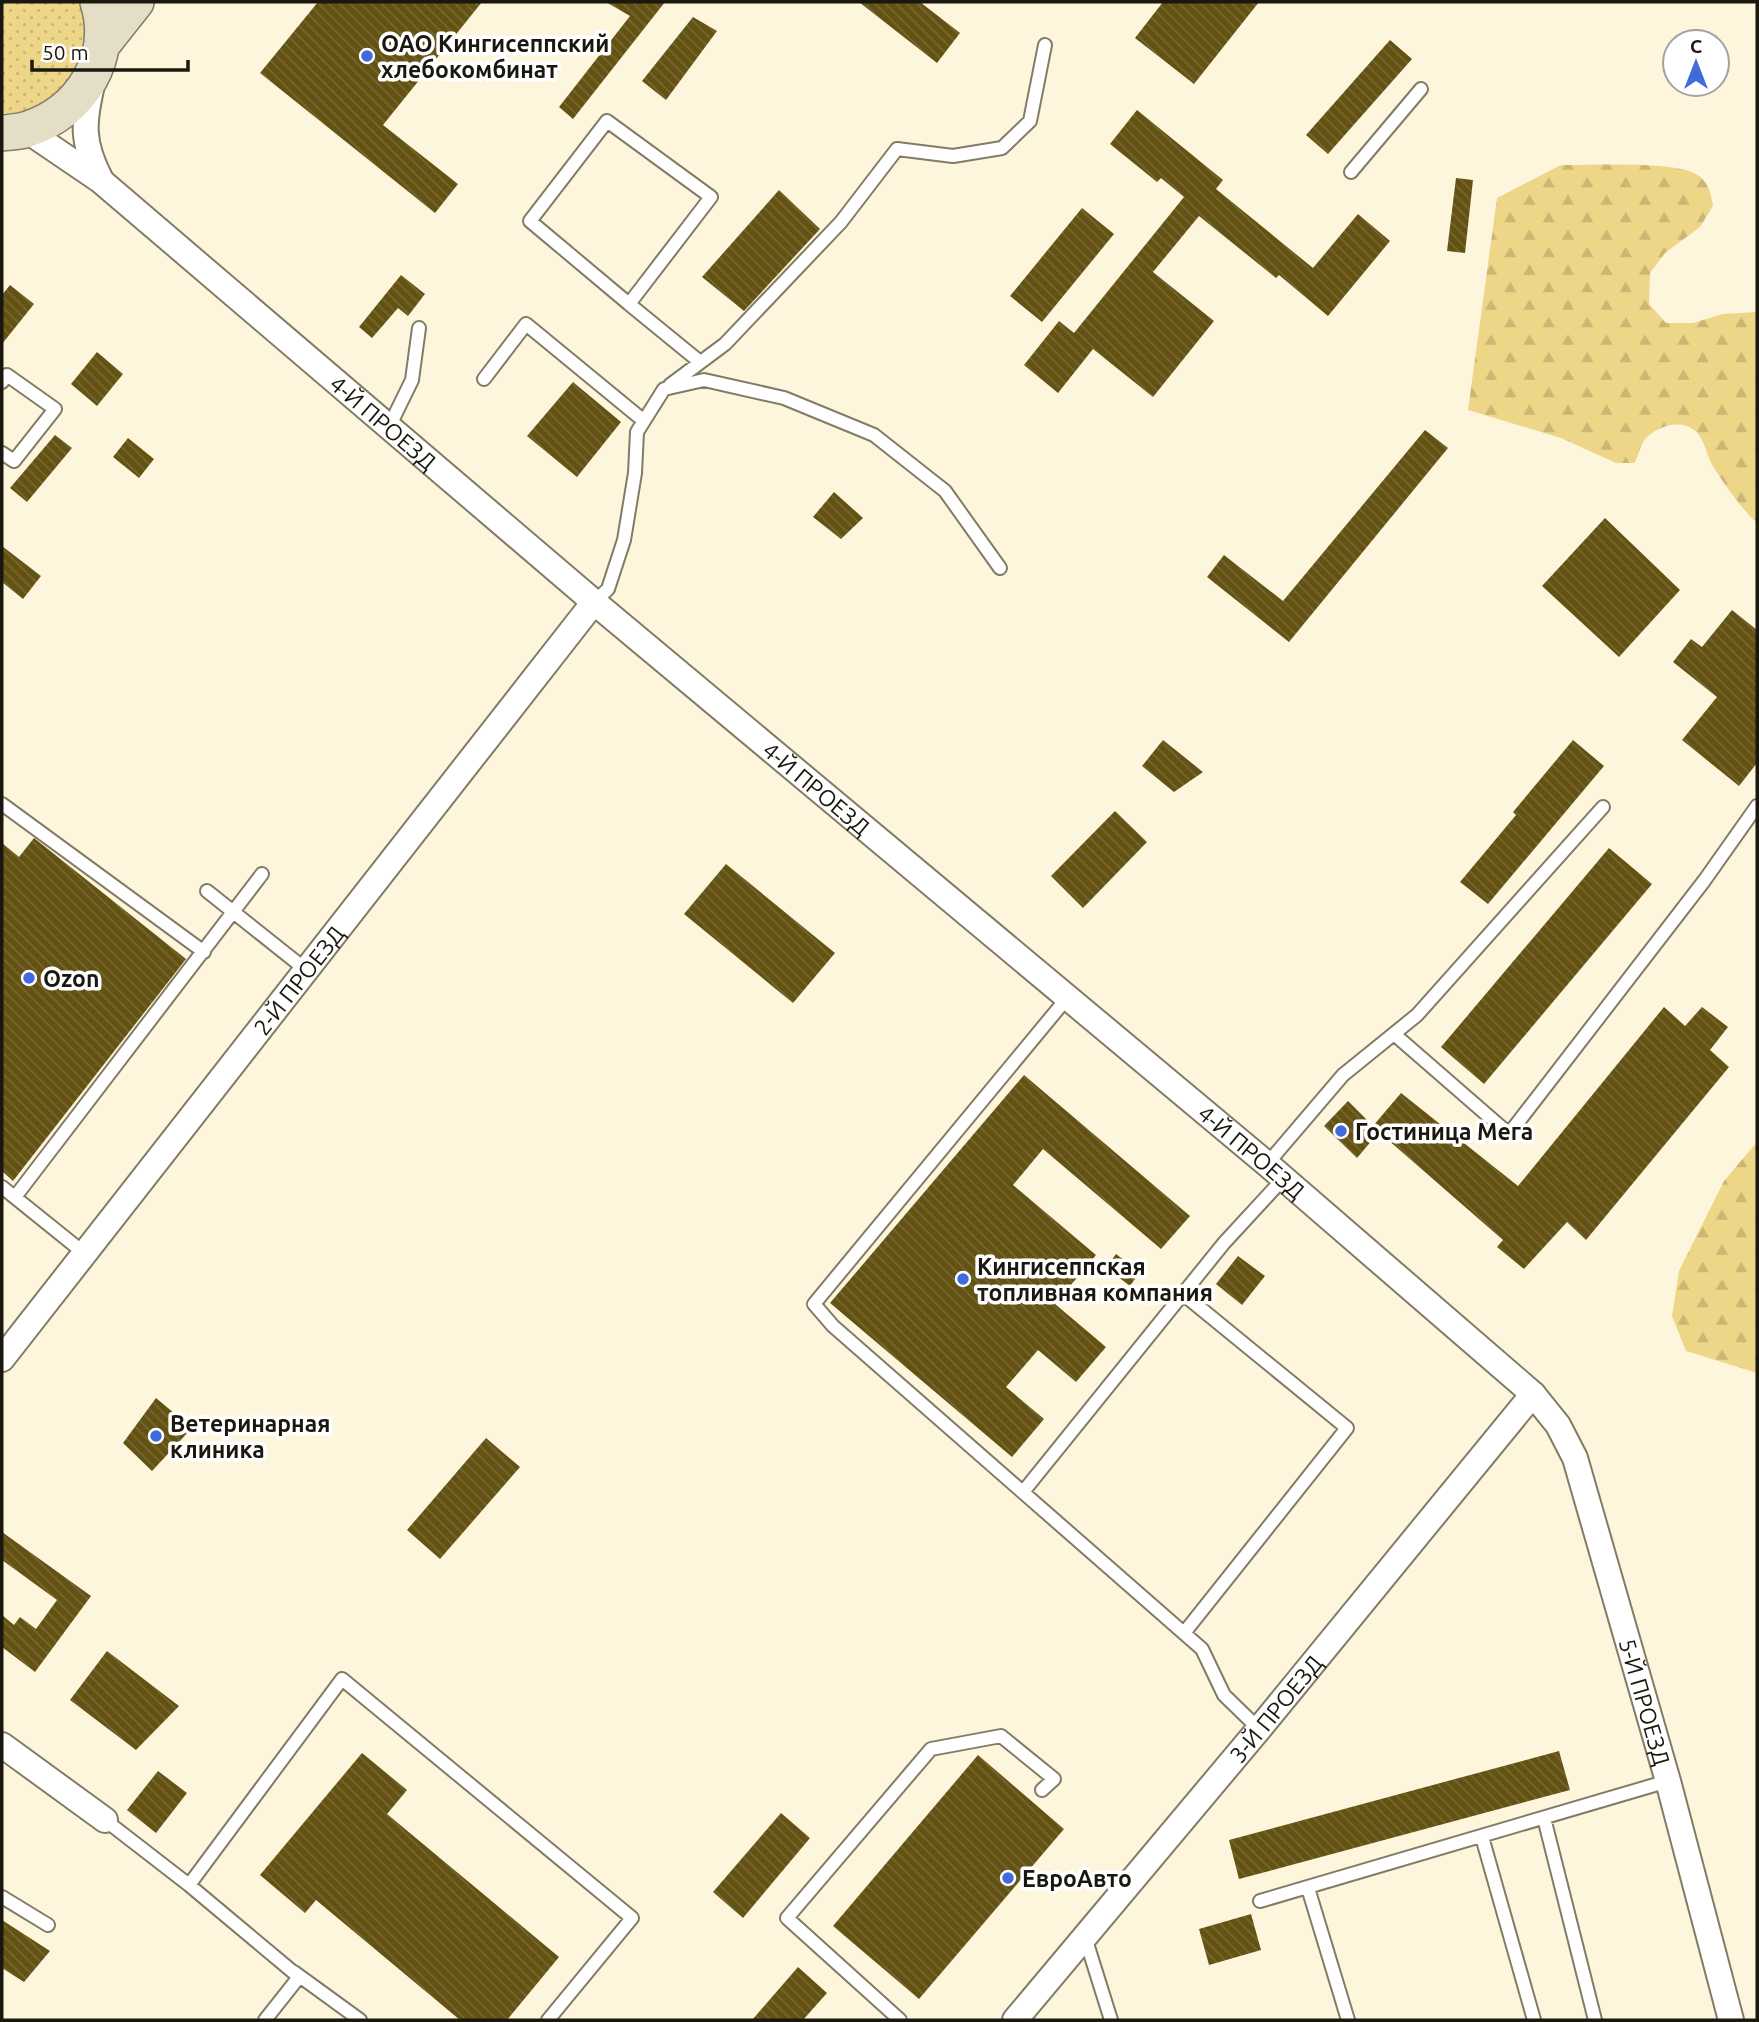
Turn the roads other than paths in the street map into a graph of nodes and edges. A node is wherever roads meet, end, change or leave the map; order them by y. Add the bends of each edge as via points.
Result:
1 (98, 2) edge
2 (136, 2) edge
3 (1045, 45) dead end
4 (100, 57) junction
5 (1421, 89) dead end
6 (10, 139) edge
7 (1350, 172) dead end
8 (101, 181) junction
9 (629, 304) junction
10 (419, 328) dead end
11 (700, 362) junction
12 (484, 379) dead end
13 (2, 382) edge
14 (664, 389) junction
15 (644, 421) junction
16 (389, 427) junction
17 (2, 453) edge
18 (1000, 568) dead end
19 (594, 602) junction
20 (2, 804) edge
21 (1757, 806) edge
22 (1604, 807) dead end
23 (262, 874) dead end
24 (207, 891) dead end
25 (234, 913) junction
26 (204, 952) junction
27 (305, 969) junction
28 (1067, 998) junction
29 (1394, 1034) junction
30 (1275, 1171) junction
31 (2, 1187) edge
32 (15, 1197) junction
33 (84, 1253) junction
34 (1183, 1294) junction
35 (2, 1359) edge
36 (1533, 1394) junction
37 (1023, 1492) junction
38 (1184, 1633) junction
39 (1259, 1730) junction
40 (2, 1745) edge
41 (1668, 1781) junction
42 (1042, 1790) dead end
43 (1544, 1818) junction
44 (105, 1820) joint
45 (1482, 1836) junction
46 (189, 1885) junction
47 (1308, 1888) junction
48 (2, 1897) edge
49 (1260, 1901) dead end
50 (47, 1925) dead end
51 (1085, 1937) junction
52 (291, 1970) junction
53 (265, 2020) edge
54 (360, 2020) edge
55 (548, 2020) edge
56 (900, 2020) edge
57 (1014, 2020) edge
58 (1111, 2020) edge
59 (1348, 2020) edge
60 (1534, 2020) edge
61 (1595, 2020) edge
62 (1731, 2020) edge

1 - 4 main road
2 - 4 main road
3 - 11 lane via 1030,121 1002,148 953,156 897,149 841,222 725,344
4 - 6 main road via 80,96 56,117
4 - 8 street, 4-Й ПРОЕЗД via 85,114 86,142
5 - 7 lane
6 - 8 street, 4-Й ПРОЕЗД
8 - 16 street, 4-Й ПРОЕЗД
9 - 9 lane via 710,197 607,121 530,221
9 - 11 lane
10 - 16 lane via 412,380
11 - 14 lane
12 - 15 lane via 526,324
13 - 17 lane via 7,374 55,410 14,461
14 - 15 lane
14 - 18 lane via 704,380 784,398 874,435 946,491
15 - 19 lane via 636,432 635,473 624,540 608,589
16 - 19 street, 4-Й ПРОЕЗД
19 - 27 street, 2-Й ПРОЕЗД
19 - 28 street, 4-Й ПРОЕЗД
20 - 26 lane
21 - 29 lane via 1509,1134
22 - 29 lane
23 - 25 lane
24 - 25 lane
25 - 26 lane
25 - 27 lane
26 - 32 lane
27 - 33 street, 2-Й ПРОЕЗД
28 - 30 street, 4-Й ПРОЕЗД
28 - 37 lane via 814,1304 833,1326
29 - 30 lane via 1343,1075
30 - 34 lane
30 - 36 street, 4-Й ПРОЕЗД
31 - 32 lane
32 - 33 lane
33 - 35 street, 2-Й ПРОЕЗД
34 - 37 lane
34 - 38 lane via 1347,1428
36 - 39 street, 3-Й ПРОЕЗД
36 - 41 street, 5-Й ПРОЕЗД via 1558,1425 1575,1458
37 - 38 lane
38 - 39 lane via 1202,1649 1224,1695
39 - 51 street, 3-Й ПРОЕЗД
40 - 44 street
41 - 43 lane
41 - 62 street, 5-Й ПРОЕЗД
42 - 56 lane via 1054,1779 1001,1736 930,1749 787,1918
43 - 45 lane
43 - 61 lane
44 - 46 lane
45 - 47 lane
45 - 60 lane
46 - 52 lane
46 - 55 lane via 342,1679 632,1918
47 - 49 lane
47 - 59 lane
48 - 50 lane
51 - 57 street, 3-Й ПРОЕЗД
51 - 58 lane
52 - 53 lane via 299,1977
52 - 54 lane

